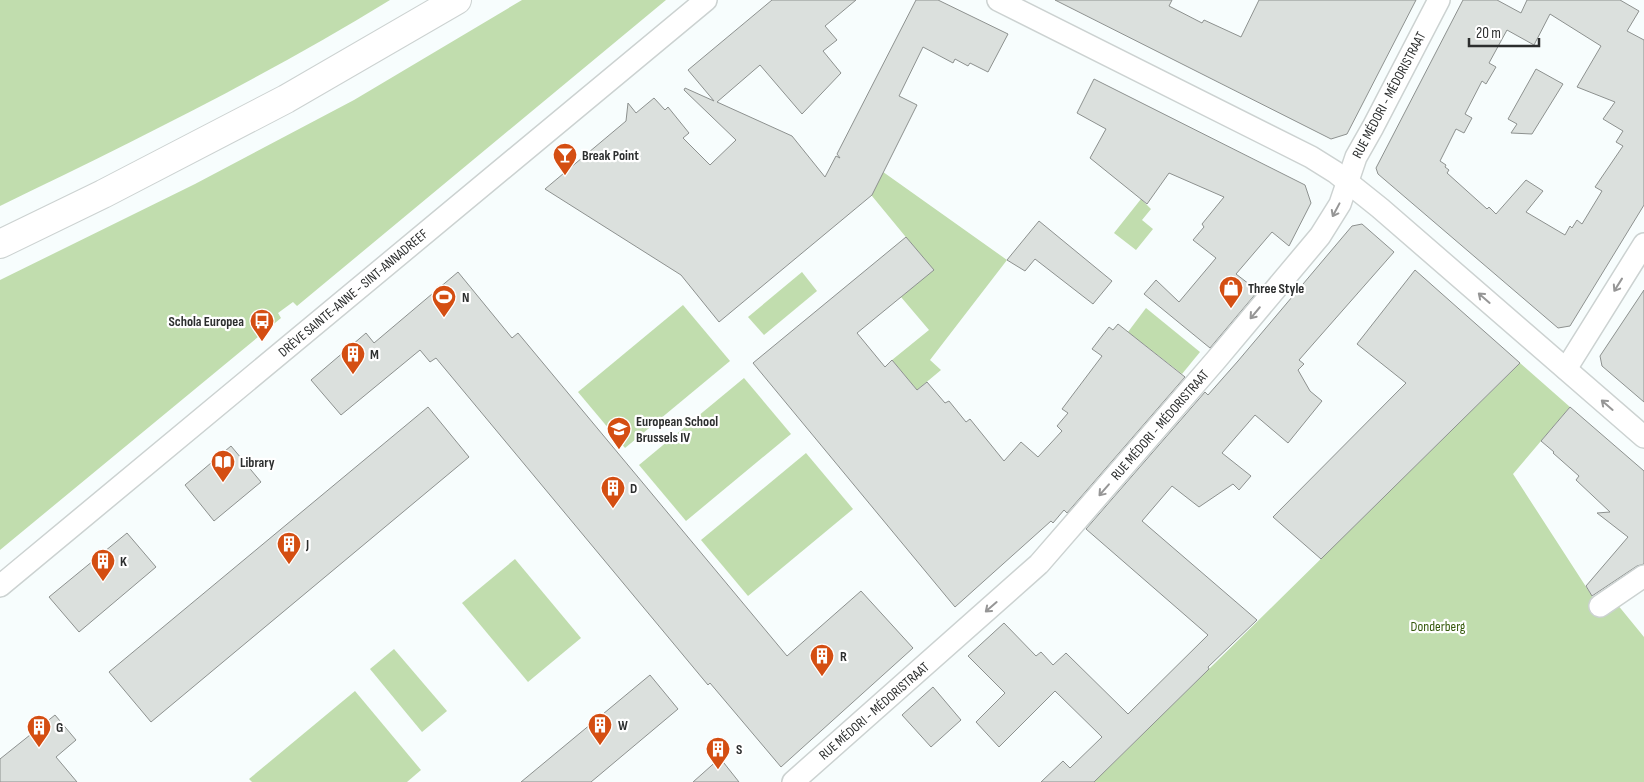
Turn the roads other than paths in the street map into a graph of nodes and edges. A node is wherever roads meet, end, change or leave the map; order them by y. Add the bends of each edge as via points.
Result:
1 (457, 0) edge
2 (706, 0) edge
3 (998, 0) edge
4 (1439, 0) edge
5 (1348, 182) junction
6 (0, 244) edge
7 (1644, 244) edge
8 (1566, 369) junction
9 (1644, 437) edge
10 (1644, 576) edge
11 (0, 586) edge
12 (1600, 606) dead end
13 (793, 782) edge

1 - 6 main road via 278,104
2 - 11 street, DRÈVE SAINTE-ANNE - SINT-ANNADREEF
3 - 5 street via 1311,158
4 - 5 street, RUE MÉDORI - MÉDORISTRAAT via 1356,157
8 -> 5 street
5 -> 13 street, RUE MÉDORI - MÉDORISTRAAT via 1340,204 1320,236 1039,564
7 -> 8 street
9 -> 8 street
10 - 12 street

